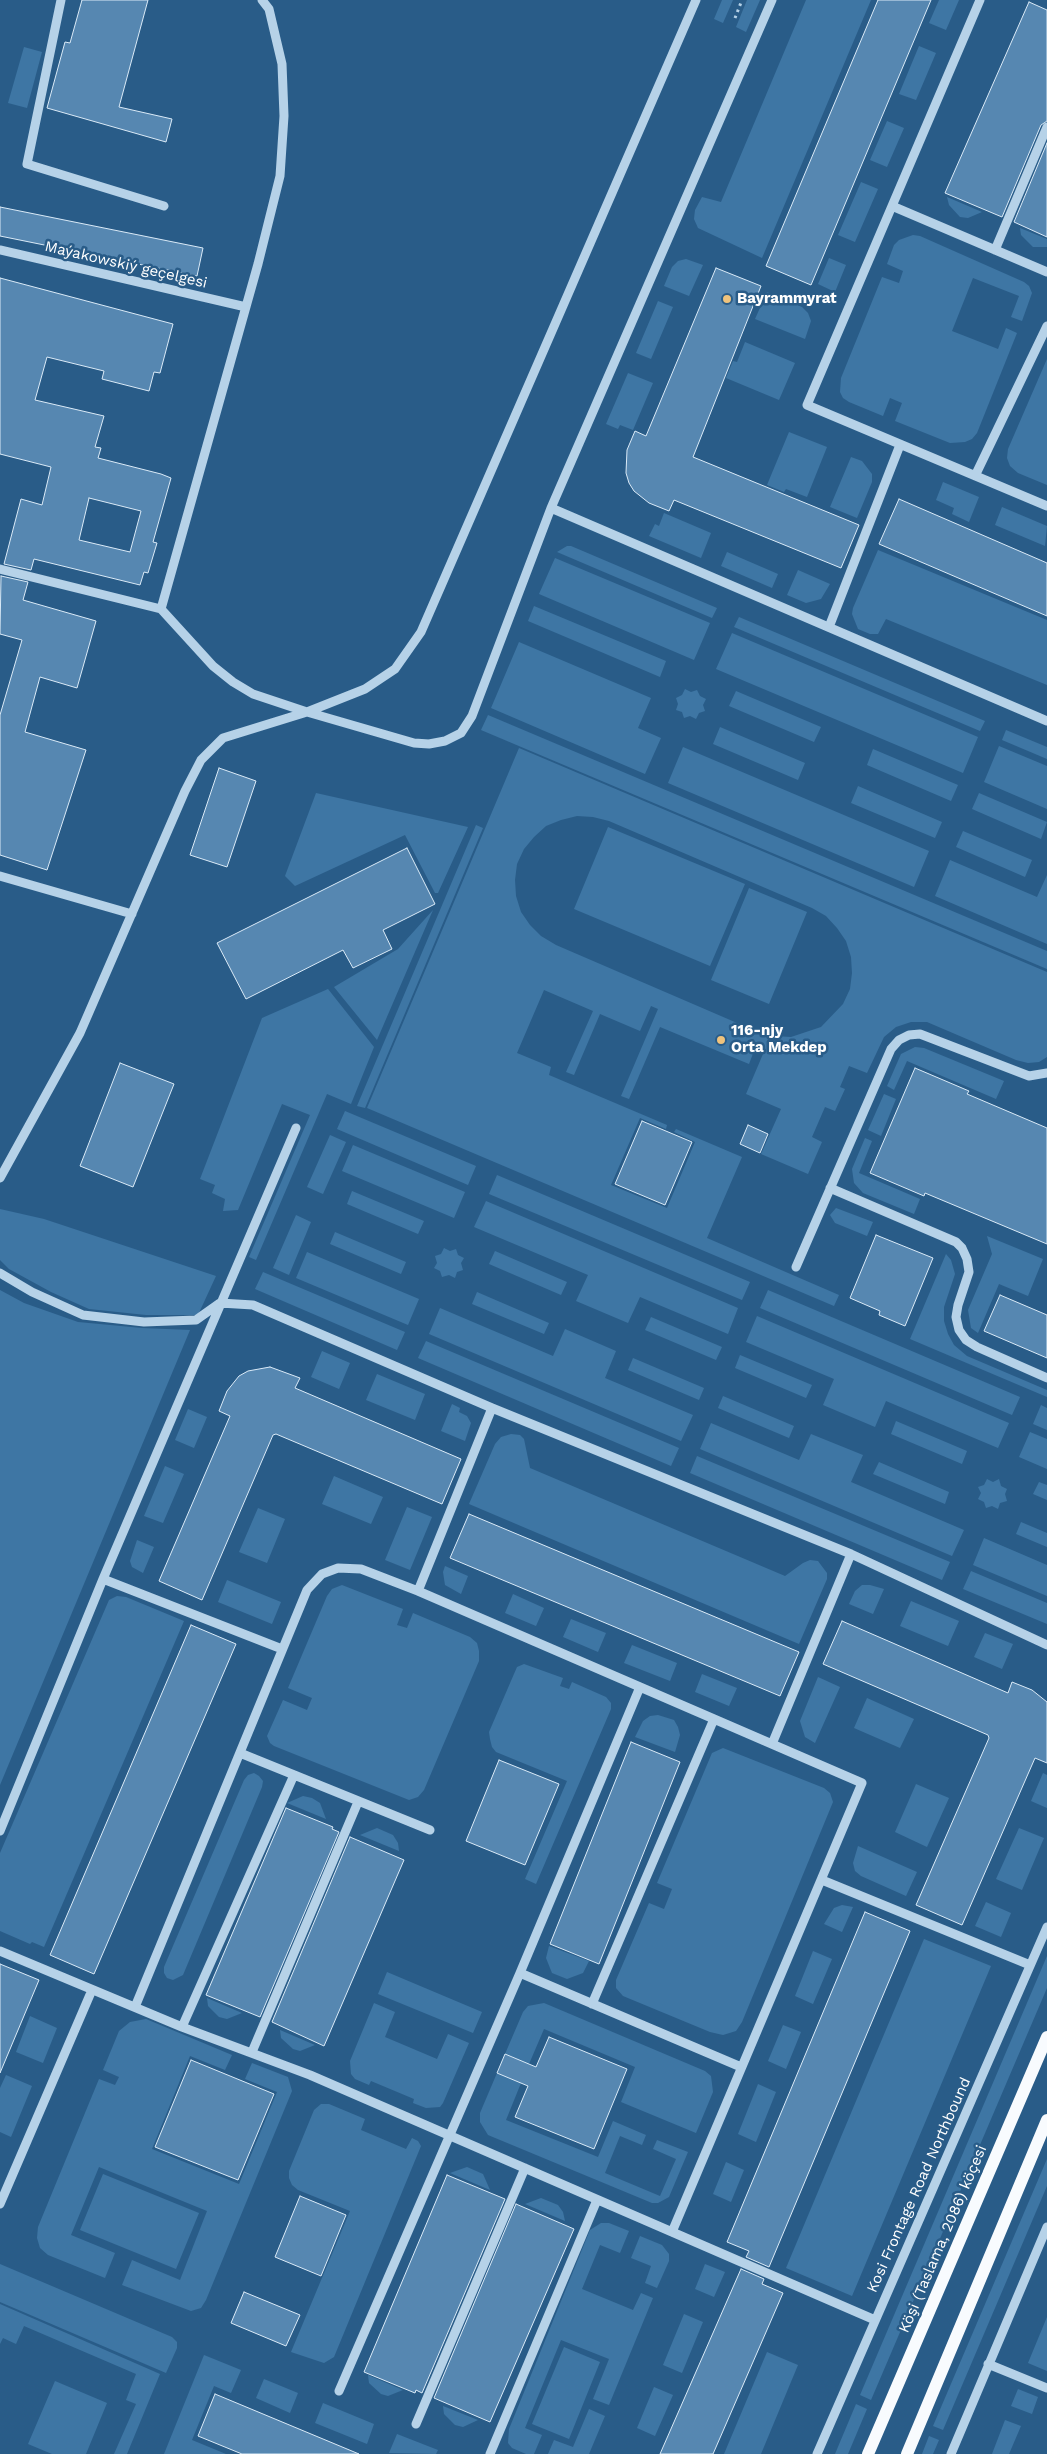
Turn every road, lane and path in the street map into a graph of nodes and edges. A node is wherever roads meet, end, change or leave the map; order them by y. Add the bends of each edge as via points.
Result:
1 (61, 0) edge
2 (262, 0) edge
3 (696, 0) edge
4 (742, 0) edge
5 (772, 0) edge
6 (980, 0) edge
7 (735, 18) dead end
8 (1047, 127) edge
9 (164, 206) dead end
10 (892, 206) junction
11 (0, 250) edge
12 (995, 250) junction
13 (1047, 272) edge
14 (246, 307) junction
15 (1047, 326) edge
16 (900, 445) junction
17 (975, 476) junction
18 (1047, 506) edge
19 (551, 508) junction
20 (0, 569) edge
21 (160, 609) junction
22 (829, 627) junction
23 (307, 712) junction
24 (1047, 721) edge
25 (0, 876) edge
26 (132, 914) junction
27 (1047, 1073) edge
28 (296, 1128) dead end
29 (0, 1178) edge
30 (830, 1188) junction
31 (796, 1267) dead end
32 (0, 1273) edge
33 (220, 1303) junction
34 (1047, 1378) edge
35 (492, 1408) junction
36 (851, 1554) junction
37 (103, 1579) junction
38 (418, 1591) junction
39 (1047, 1645) edge
40 (282, 1649) junction
41 (640, 1687) junction
42 (714, 1719) junction
43 (772, 1744) junction
44 (240, 1753) junction
45 (294, 1775) junction
46 (358, 1802) junction
47 (430, 1830) dead end
48 (0, 1831) edge
49 (822, 1880) junction
50 (1047, 1927) edge
51 (0, 1951) edge
52 (1030, 1965) junction
53 (520, 1973) junction
54 (92, 1990) junction
55 (592, 2004) junction
56 (135, 2007) junction
57 (182, 2027) junction
58 (1047, 2037) edge
59 (252, 2052) junction
60 (741, 2067) junction
61 (1047, 2120) edge
62 (450, 2136) junction
63 (525, 2168) junction
64 (597, 2200) junction
65 (0, 2204) edge
66 (1047, 2227) edge
67 (672, 2232) junction
68 (875, 2320) junction
69 (988, 2364) junction
70 (1047, 2388) edge
71 (339, 2392) dead end
72 (416, 2424) dead end
73 (490, 2454) edge
74 (817, 2454) edge
75 (868, 2454) edge
76 (907, 2454) edge
77 (950, 2454) edge

1 - 9 street via 27,164
2 - 14 street via 269,9 282,64 284,116 280,176
3 - 23 street via 421,632 395,668 365,689
4 - 7 path
5 - 19 street
6 - 10 street
8 - 12 street
10 - 12 street
10 - 16 street via 807,405
11 - 14 street, Maýakowskiý geçelgesi
12 - 13 street
14 - 21 street
15 - 17 street
16 - 17 street
16 - 22 street
17 - 18 street
19 - 22 street
19 - 23 street via 472,716 461,733 445,741 414,743
20 - 21 street
21 - 23 street via 213,666 233,682 253,694
22 - 24 street
23 - 26 street via 223,738 201,760
25 - 26 street
26 - 29 street via 80,1033
27 - 30 street via 1028,1076 920,1034 899,1040 891,1049
28 - 33 street
30 - 31 street
30 - 34 street via 956,1242 968,1259 969,1272 956,1316 963,1335 977,1347
32 - 33 street via 32,1292 83,1315 144,1322 196,1320
33 - 35 street via 253,1306
33 - 37 street
35 - 36 street
35 - 38 street
36 - 39 street
36 - 43 street
37 - 40 street
37 - 48 street
38 - 40 street via 361,1569 338,1568 322,1574 307,1590
38 - 41 street
40 - 44 street
41 - 42 street
41 - 53 street
42 - 43 street
42 - 55 street
43 - 49 street via 862,1783
44 - 45 street
44 - 56 street
45 - 46 street
45 - 57 street
46 - 47 street
46 - 59 street
49 - 52 street
49 - 60 street
50 - 52 street, Kosi Frontage Road Northbound
51 - 54 street
52 - 68 street, Kosi Frontage Road Northbound
53 - 55 street
53 - 62 street
54 - 56 street
54 - 65 street
55 - 60 street
56 - 57 street
57 - 59 street
58 - 75 main road, Köşi (Taslama, 2086) köçesi
59 - 62 street
60 - 67 street
61 - 76 main road
62 - 63 street
62 - 71 street
63 - 64 street
63 - 72 street
64 - 67 street
64 - 73 street
66 - 69 street
67 - 68 street
68 - 74 street, Kosi Frontage Road Northbound
69 - 70 street
69 - 77 street

